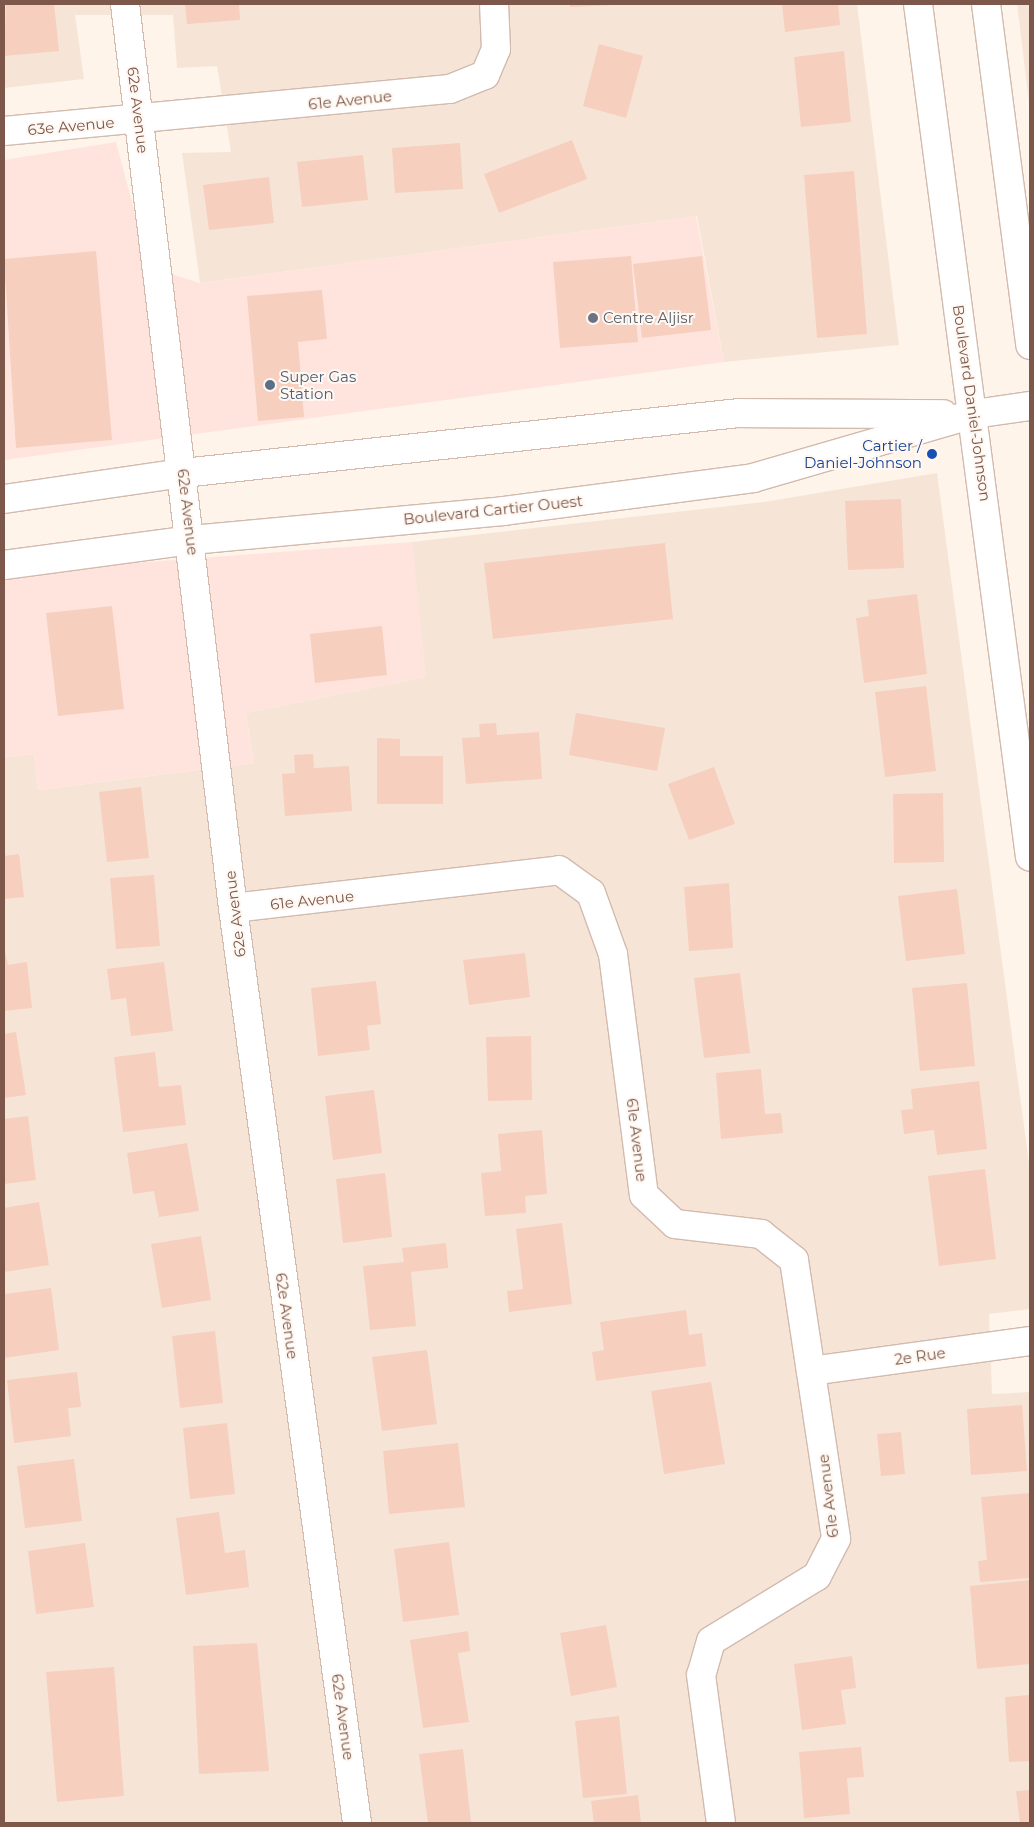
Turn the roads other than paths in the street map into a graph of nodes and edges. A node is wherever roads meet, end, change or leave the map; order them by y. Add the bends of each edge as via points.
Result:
1 (124, 4) edge
2 (494, 4) edge
3 (918, 4) edge
4 (986, 4) edge
5 (139, 120) junction
6 (4, 132) edge
7 (1030, 345) edge
8 (1030, 406) edge
9 (974, 414) junction
10 (183, 473) junction
11 (4, 499) edge
12 (192, 540) junction
13 (4, 565) edge
14 (1027, 802) edge
15 (1030, 857) edge
16 (233, 908) junction
17 (1030, 1341) edge
18 (811, 1371) junction
19 (357, 1823) edge
20 (721, 1823) edge

1 - 5 street, 62e Avenue
2 - 5 street, 61e Avenue via 496,49 484,75 450,89
3 - 9 street, Boulevard Daniel-Johnson
4 - 7 street
5 - 6 street, 63e Avenue
5 - 10 street, 62e Avenue
8 - 9 street, Boulevard Cartier Ouest
9 - 10 street, Boulevard Cartier Ouest via 739,413
9 - 12 street, Boulevard Cartier Ouest via 753,478 503,511
9 - 14 street, Boulevard Daniel-Johnson
10 - 11 street, Boulevard Cartier Ouest
10 - 12 street, 62e Avenue
12 - 13 street, Boulevard Cartier Ouest
12 - 16 street, 62e Avenue
14 - 15 street, Boulevard Daniel-Johnson
16 - 18 street, 61e Avenue via 559,870 591,893 612,954 644,1195 675,1224 761,1234 794,1260
16 - 19 street, 62e Avenue
17 - 18 street, 2e Rue
18 - 20 street, 61e Avenue via 836,1540 817,1576 711,1640 701,1675

